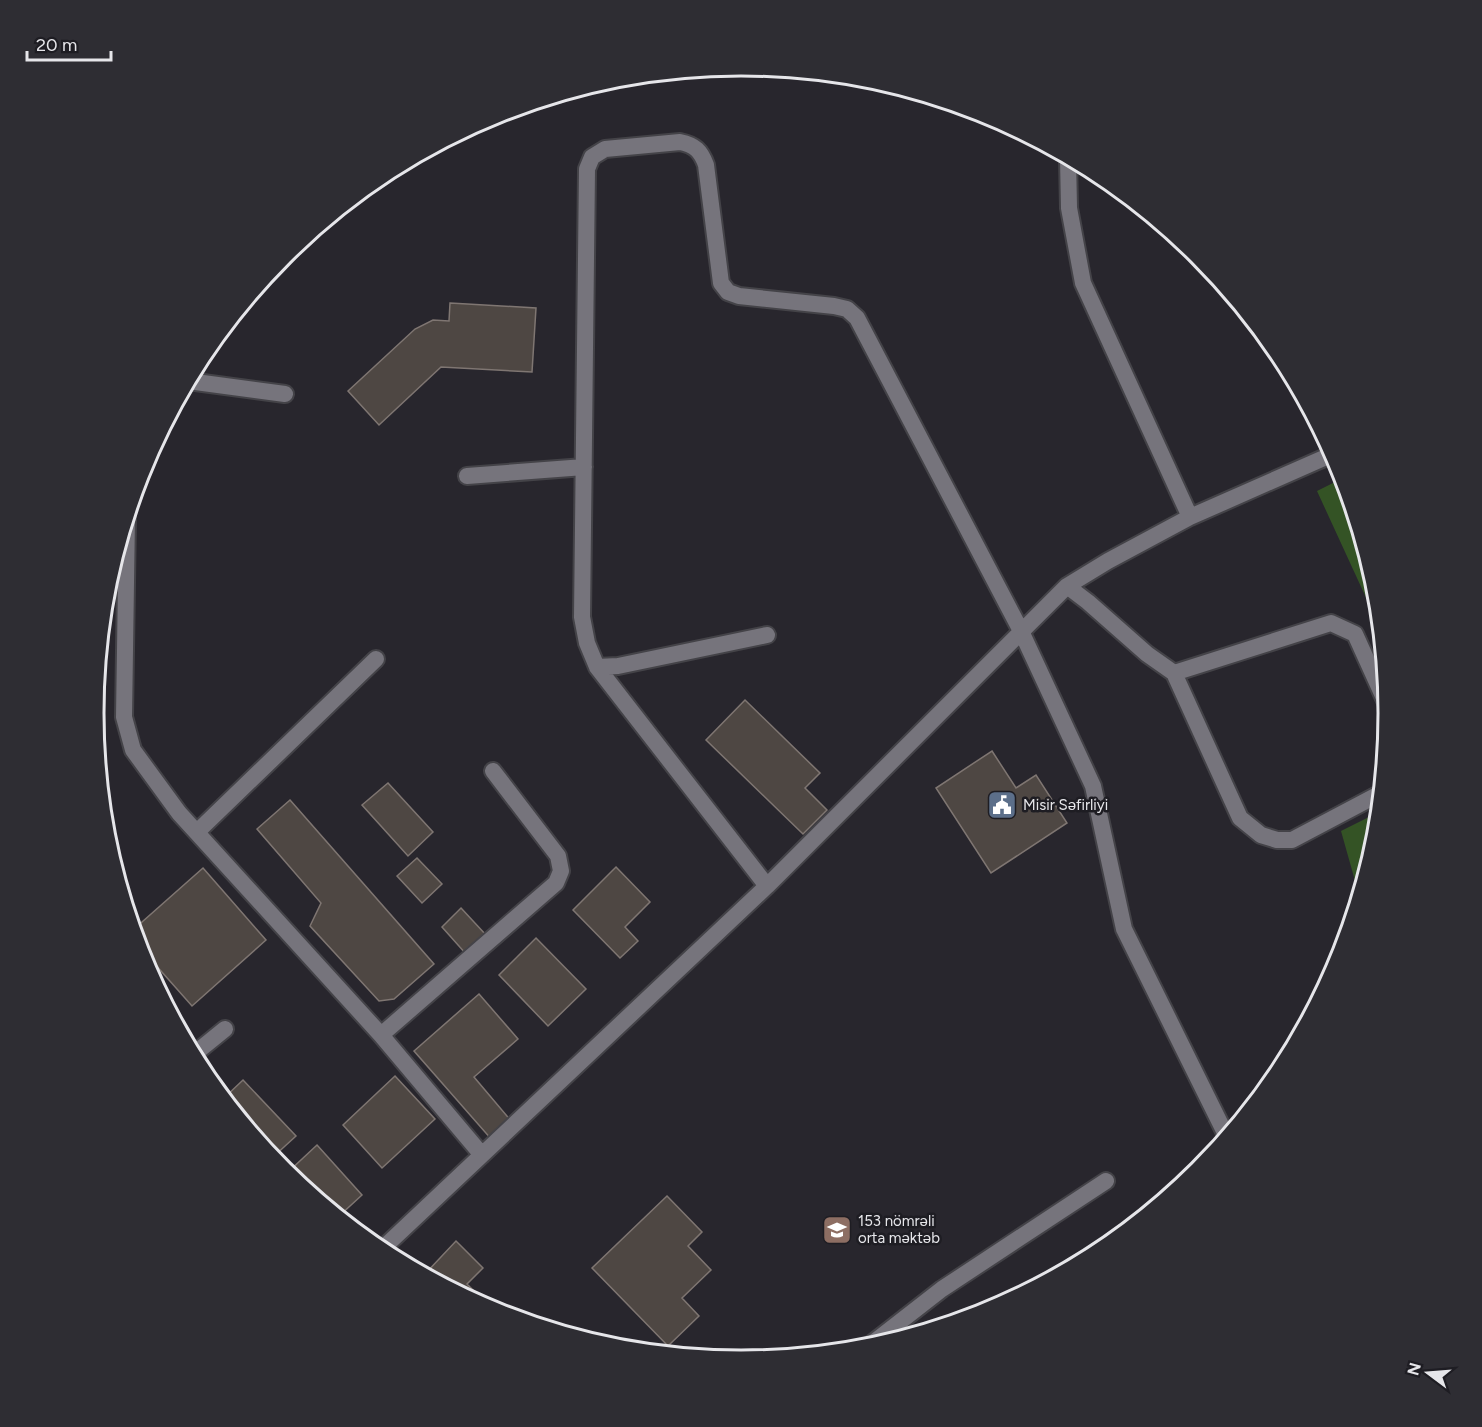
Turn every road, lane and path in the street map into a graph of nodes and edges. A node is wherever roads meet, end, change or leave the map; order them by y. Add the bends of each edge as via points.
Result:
1 (1068, 167) edge
2 (197, 382) edge
3 (285, 394) dead end
4 (1324, 458) edge
5 (584, 467) junction
6 (467, 476) dead end
7 (1190, 517) junction
8 (127, 547) edge
9 (1067, 586) junction
10 (1021, 631) junction
11 (767, 635) dead end
12 (376, 659) dead end
13 (597, 667) junction
14 (1174, 673) junction
15 (1377, 684) edge
16 (493, 771) dead end
17 (1373, 797) edge
18 (198, 831) junction
19 (767, 886) junction
20 (225, 1029) dead end
21 (381, 1035) junction
22 (200, 1049) edge
23 (1223, 1130) edge
24 (482, 1155) junction
25 (1106, 1181) dead end
26 (388, 1244) edge
27 (885, 1334) edge

1 - 7 lane via 1069,208 1083,283
2 - 3 lane
4 - 7 lane
5 - 6 lane
5 - 10 lane via 586,169 592,157 605,149 680,142 691,145 702,153 706,165 721,283 739,296 834,306 847,309 857,318
5 - 13 lane via 582,617
7 - 9 lane
8 - 18 lane via 124,717 133,750 179,813
9 - 10 lane
9 - 14 lane
10 - 19 lane
10 - 23 lane via 1093,786 1124,929
11 - 13 lane
12 - 18 lane
13 - 19 lane
14 - 15 lane via 1331,623 1355,634
14 - 17 lane via 1240,818 1262,835 1292,840
16 - 21 lane via 558,856 561,871 556,883
18 - 21 lane
19 - 24 lane
20 - 22 lane
21 - 24 lane
24 - 26 lane
25 - 27 lane via 942,1289

